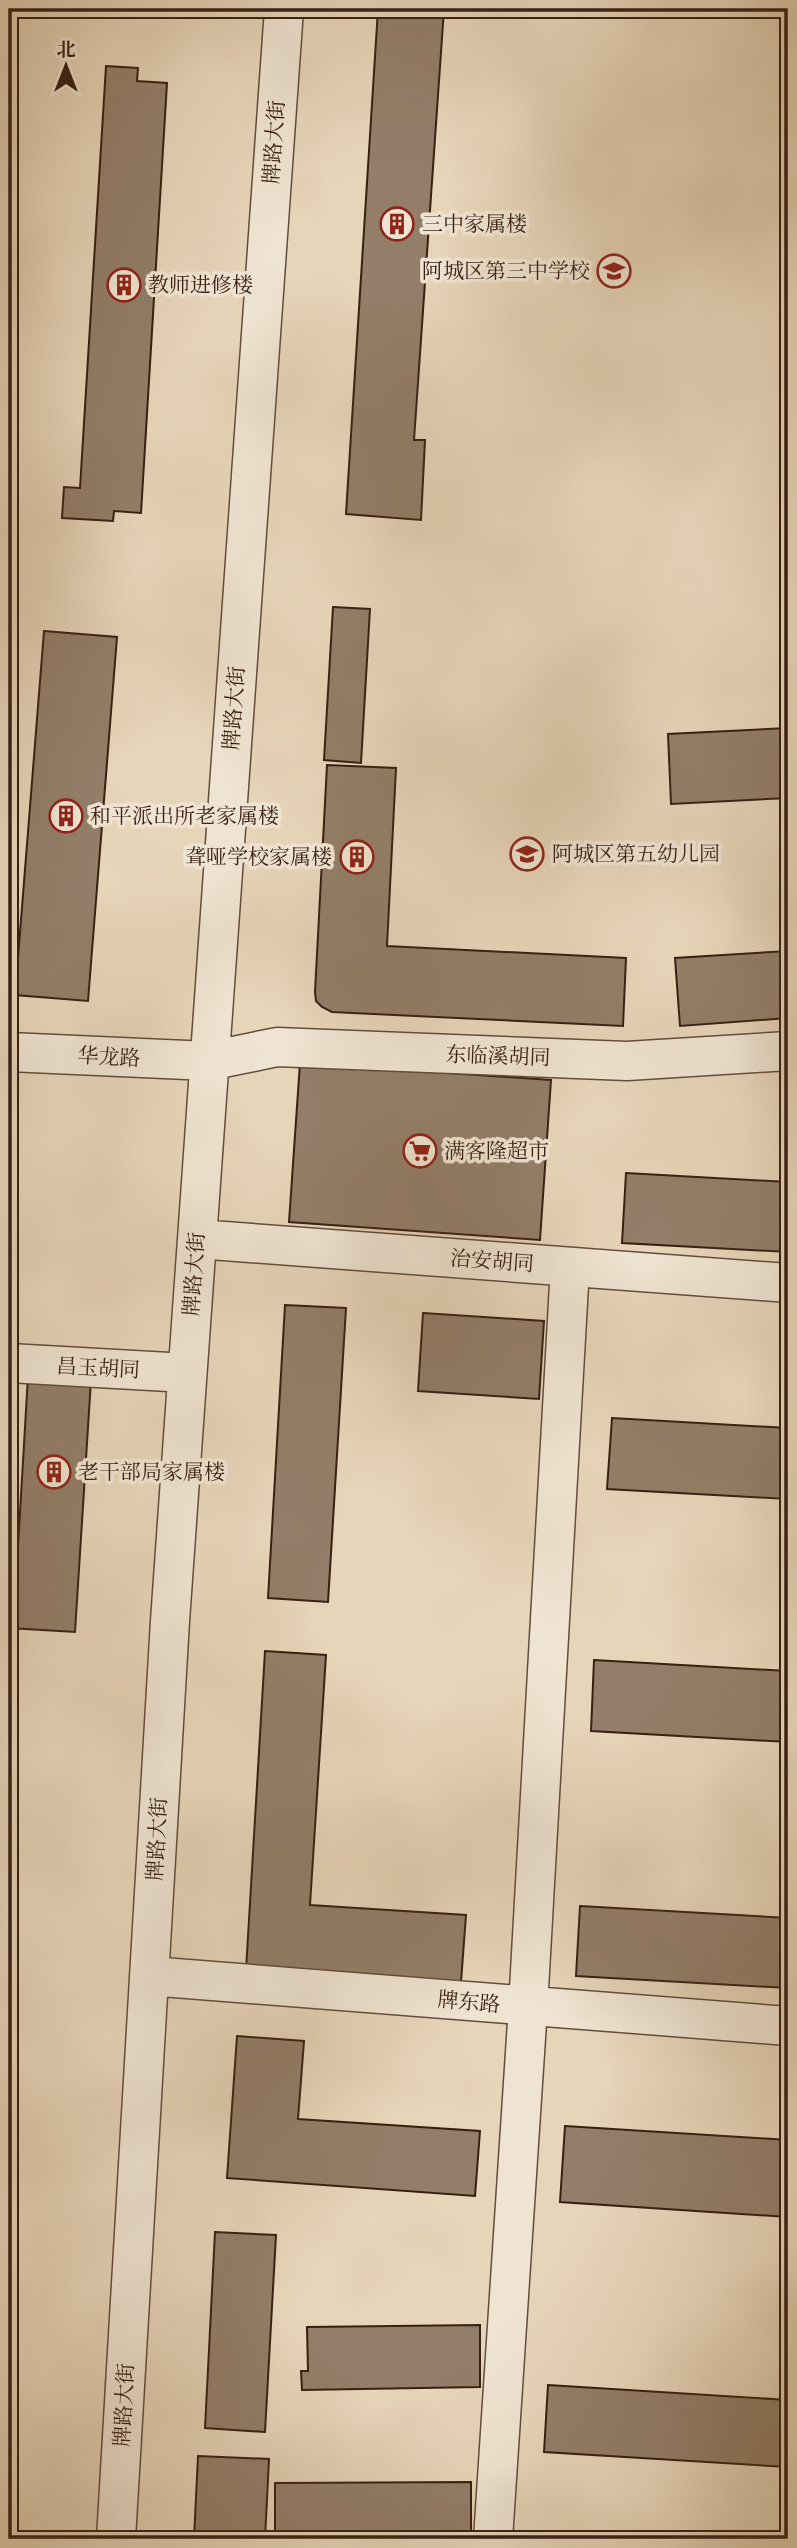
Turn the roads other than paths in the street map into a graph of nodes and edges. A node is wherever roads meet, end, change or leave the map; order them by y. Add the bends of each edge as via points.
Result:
1 (284, 9) edge
2 (788, 1051) edge
3 (9, 1052) edge
4 (209, 1061) junction
5 (197, 1239) junction
6 (570, 1267) junction
7 (788, 1283) edge
8 (9, 1363) edge
9 (187, 1373) junction
10 (149, 1976) junction
11 (528, 2007) junction
12 (788, 2026) edge
13 (116, 2539) edge
14 (493, 2539) edge

1 - 4 street, 牌路大街
2 - 4 street, 东临溪胡同 via 627,1061 277,1047
3 - 4 street, 华龙路
4 - 5 street, 牌路大街
5 - 6 street, 治安胡同
5 - 9 street, 牌路大街
6 - 7 street, 治安胡同
6 - 11 street
8 - 9 street, 昌玉胡同
9 - 10 street, 牌路大街
10 - 11 street, 牌东路
10 - 13 street, 牌路大街
11 - 12 street, 牌东路
11 - 14 street

